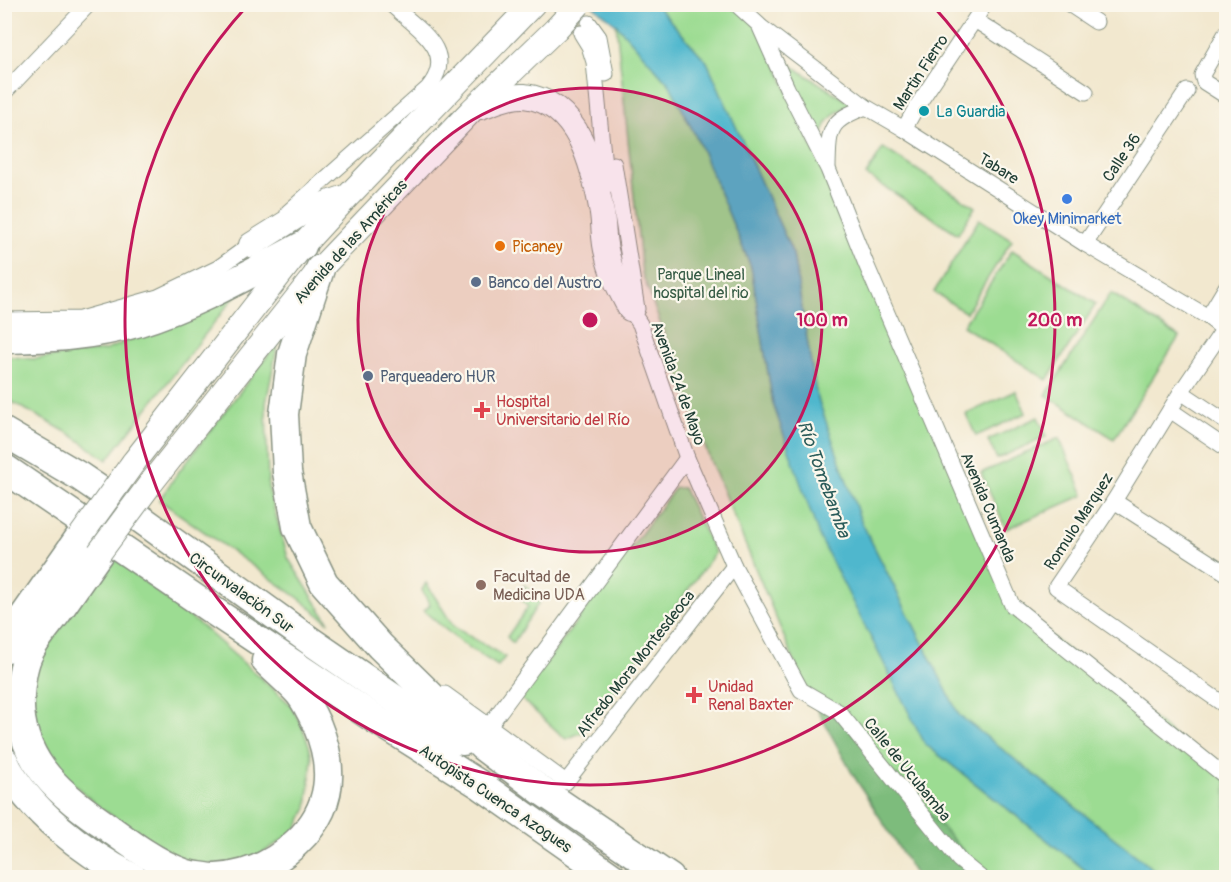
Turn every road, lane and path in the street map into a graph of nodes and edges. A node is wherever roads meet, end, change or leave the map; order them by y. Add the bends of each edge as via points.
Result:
1 (89, 4) edge
2 (391, 4) edge
3 (534, 4) edge
4 (736, 4) edge
5 (985, 4) edge
6 (1069, 4) edge
7 (583, 20) edge
8 (975, 20) junction
9 (1096, 22) dead end
10 (759, 25) junction
11 (1227, 33) edge
12 (6, 87) edge
13 (1187, 91) dead end
14 (1086, 92) dead end
15 (1227, 96) edge
16 (866, 107) junction
17 (472, 110) junction
18 (904, 129) junction
19 (828, 169) junction
20 (348, 196) junction
21 (1085, 244) junction
22 (251, 245) junction
23 (302, 246) junction
24 (320, 269) junction
25 (1227, 287) edge
26 (635, 316) junction
27 (1208, 317) junction
28 (4, 320) edge
29 (1225, 330) edge
30 (4, 339) edge
31 (1181, 392) junction
32 (1170, 410) junction
33 (1227, 422) edge
34 (4, 432) edge
35 (1227, 448) edge
36 (687, 458) junction
37 (4, 468) edge
38 (1114, 501) junction
39 (89, 546) junction
40 (734, 566) junction
41 (1227, 573) edge
42 (214, 612) junction
43 (4, 649) edge
44 (801, 690) joint
45 (1227, 706) edge
46 (377, 720) joint
47 (486, 736) junction
48 (4, 761) edge
49 (1227, 777) edge
50 (133, 878) edge
51 (211, 878) edge
52 (216, 878) edge
53 (613, 878) edge
54 (670, 878) edge
55 (981, 878) edge

1 - 12 street
2 - 22 street via 434,45 439,54 437,78
3 - 20 main road, Avenida de las Américas
4 - 10 street, Avenida Cumanda
5 - 8 street, Martin Fierro
6 - 9 street
7 - 17 main road, Avenida de las Américas, bridge via 556,29
7 - 26 street, Avenida 24 de Mayo via 594,62 614,247
7 - 26 street via 599,37
8 - 14 street
8 - 18 street, Martin Fierro
10 - 16 street, Tabare
10 - 19 street, Avenida Cumanda
11 - 15 street via 1202,75 1204,82
13 - 21 street, Calle 36
16 - 18 street, Tabare
16 - 19 street, Avenida Cumanda via 836,121 829,135
17 - 24 main road, Avenida de las Américas
17 - 26 main road via 522,96 544,101 561,112 579,137 589,162 612,273
18 - 21 street, Tabare
19 - 49 street, Avenida Cumanda via 1012,605
20 - 22 main road via 307,210
20 - 23 main road, Avenida de las Américas
21 - 27 street, Tabare
22 - 28 street via 218,268 158,297 80,320
23 - 30 highway via 208,296 135,323 66,337
23 - 39 main road, Avenida de las Américas, bridge via 133,463
24 - 39 main road, Avenida de las Américas, bridge via 151,483
24 - 47 highway, Autopista Cuenca Azogues via 292,354 284,414 287,472 297,527 324,583 380,646
25 - 27 street
26 - 36 street, Avenida 24 de Mayo
27 - 29 street, Tabare
29 - 31 street, Romulo Marquez
31 - 32 street, Romulo Marquez
31 - 33 street
32 - 35 street
32 - 38 street, Romulo Marquez
34 - 47 highway, Circunvalación Sur via 116,501 453,739
36 - 40 street, Avenida 24 de Mayo
36 - 47 street
37 - 42 highway, Circunvalación Sur
38 - 41 street
38 - 45 street, Romulo Marquez via 1056,587
39 - 43 highway via 20,622
39 - 51 highway via 26,662 19,706 25,738 36,762 64,796 162,862 183,873
40 - 44 street, Avenida 24 de Mayo
40 - 47 street, Alfredo Mora Montesdeoca via 566,782
42 - 46 highway, Circunvalación Sur
42 - 52 highway via 300,694 322,738 329,775 318,815 287,853 250,872
44 - 55 street, Calle de Ucubamba via 838,712 959,860
46 - 53 highway, Autopista Cuenca Azogues via 482,786
47 - 54 highway, Autopista Cuenca Azogues via 542,791
48 - 50 highway via 26,797 47,818

